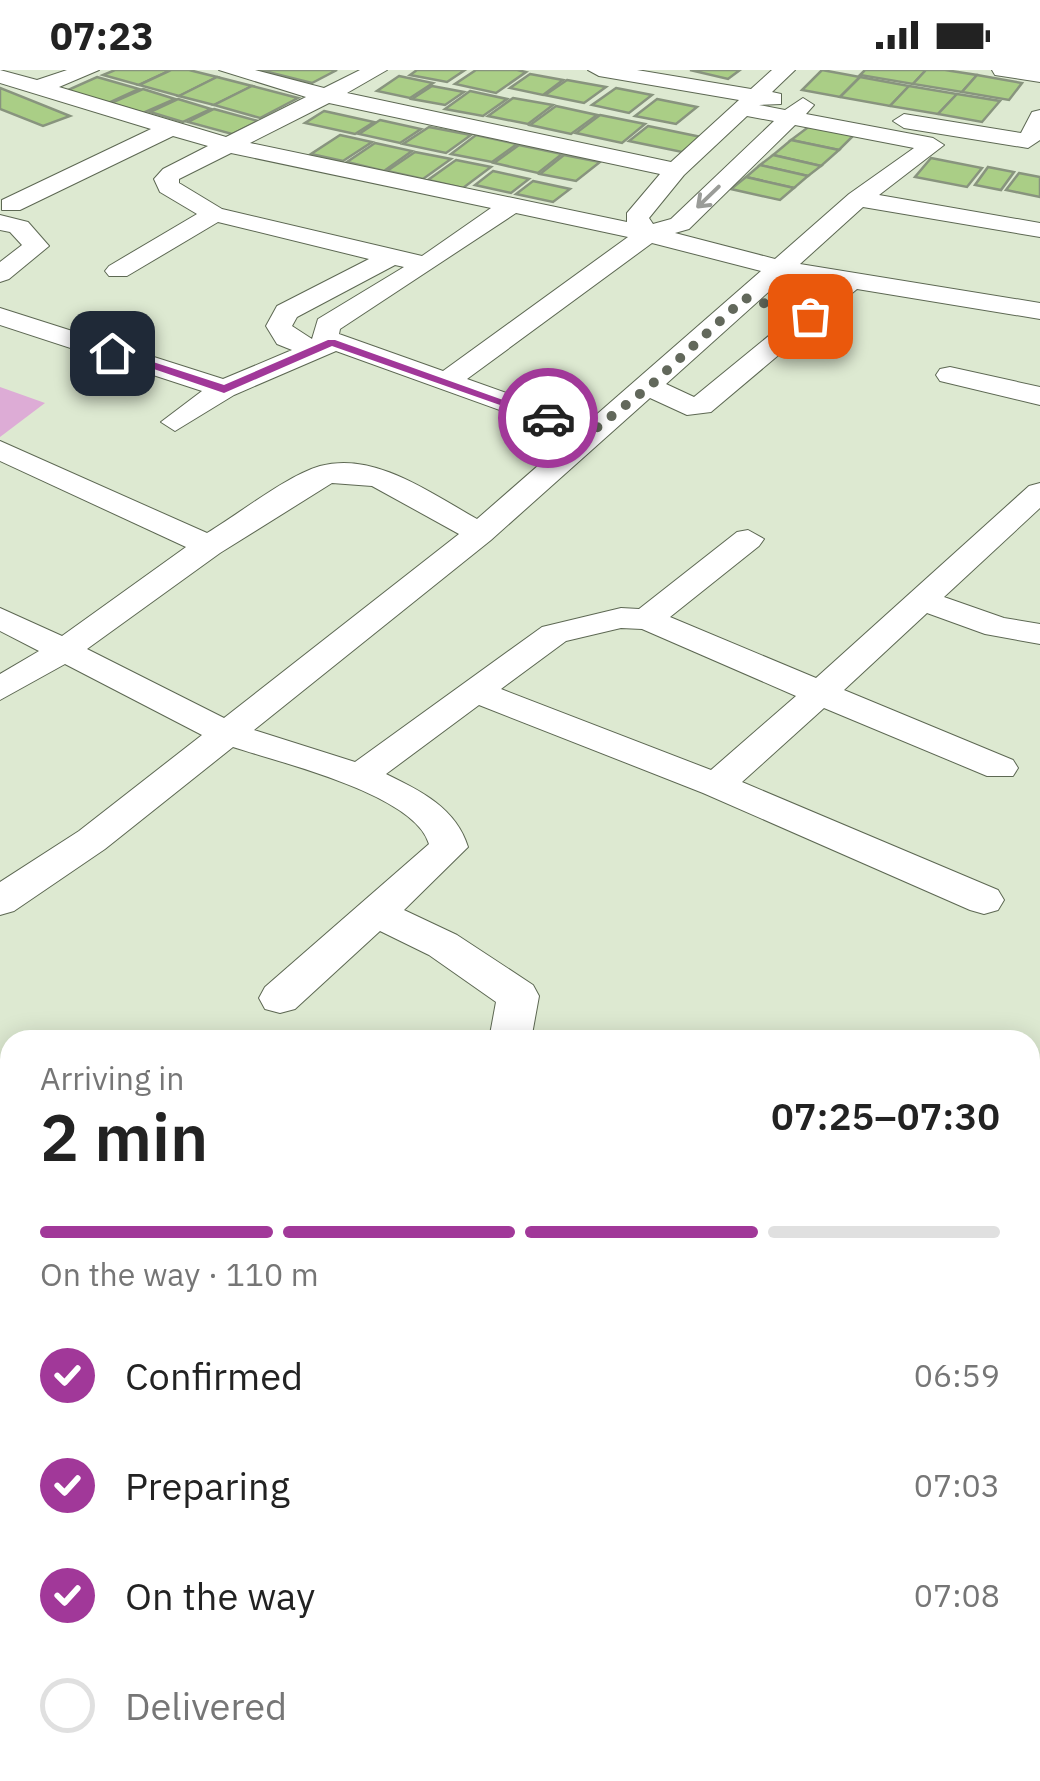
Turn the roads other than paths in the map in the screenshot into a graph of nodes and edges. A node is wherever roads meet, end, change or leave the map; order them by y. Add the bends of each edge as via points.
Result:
1 (88, 70) edge
2 (230, 70) edge
3 (376, 70) edge
4 (599, 70) edge
5 (784, 70) edge
6 (1003, 70) edge
7 (0, 76) edge
8 (1040, 76) edge
9 (35, 88) junction
10 (329, 96) junction
11 (747, 102) junction
12 (797, 111) junction
13 (1040, 117) edge
14 (172, 128) junction
15 (227, 145) junction
16 (934, 145) junction
17 (700, 147) junction
18 (751, 155) junction
19 (1028, 155) edge
20 (676, 170) junction
21 (858, 199) junction
22 (509, 207) junction
23 (6, 213) edge
24 (214, 214) junction
25 (1040, 230) edge
26 (648, 234) junction
27 (392, 257) junction
28 (426, 265) junction
29 (783, 269) junction
30 (118, 271) dead end
31 (0, 274) edge
32 (852, 279) junction
33 (745, 298) junction
34 (1040, 311) edge
35 (0, 316) edge
36 (810, 316) junction
37 (323, 346) junction
38 (950, 375) dead end
39 (445, 382) junction
40 (650, 386) junction
41 (224, 389) junction
42 (1040, 396) edge
43 (175, 422) dead end
44 (590, 433) junction
45 (0, 450) edge
46 (1040, 492) edge
47 (480, 533) junction
48 (748, 539) dead end
49 (209, 546) junction
50 (922, 600) junction
51 (0, 618) edge
52 (647, 619) junction
53 (1040, 634) edge
54 (64, 650) junction
55 (0, 690) edge
56 (478, 692) junction
57 (820, 694) junction
58 (224, 732) junction
59 (1000, 768) dead end
60 (360, 776) junction
61 (716, 785) junction
62 (984, 900) dead end
63 (0, 901) edge
64 (376, 914) junction
65 (280, 998) dead end
66 (512, 1030) edge

1 - 9 street
2 - 10 street
3 - 10 street
4 - 11 street
5 - 11 street
6 - 8 street
7 - 9 street
9 - 14 street
10 - 15 street
10 - 20 street
11 - 12 street
11 - 17 street
12 - 16 street
12 - 18 street
12 - 19 street
13 - 19 street
14 - 15 street
14 - 23 street
15 - 22 street
15 - 24 street via 166,180
16 - 19 street
16 - 21 street
17 - 18 street
17 - 20 street
18 -> 26 street via 680,224
20 - 26 street via 636,218
21 - 25 street
21 - 29 street
22 - 26 street
22 - 28 street
23 - 31 street via 36,246
24 - 27 street
24 - 30 street
26 - 29 street
26 - 39 street
27 - 28 street
27 - 37 street via 286,312 279,326 288,338
28 - 37 street via 327,325
29 - 32 street
29 - 33 street
32 - 34 street
32 - 36 street
33 - 36 street
33 - 40 street
35 - 41 street
36 - 40 street via 701,406 687,406
37 - 39 street
37 - 41 street
38 - 42 street
39 - 44 street
40 - 44 street
41 - 43 street
44 - 47 street
45 - 49 street
46 - 50 street
47 - 49 street via 383,480 326,474
47 - 58 street
48 - 52 street
49 - 54 street
50 - 53 street via 997,628
50 - 57 street
51 - 54 street
52 - 56 street via 621,618 554,634
52 - 57 street
54 - 55 street
54 - 58 street
56 - 60 street
56 - 61 street
57 - 59 street
57 - 61 street
58 - 60 street
58 - 63 street via 92,840
60 - 64 street via 411,803 448,835 448,847
61 - 62 street
64 - 65 street
64 - 66 street via 443,945 518,996

